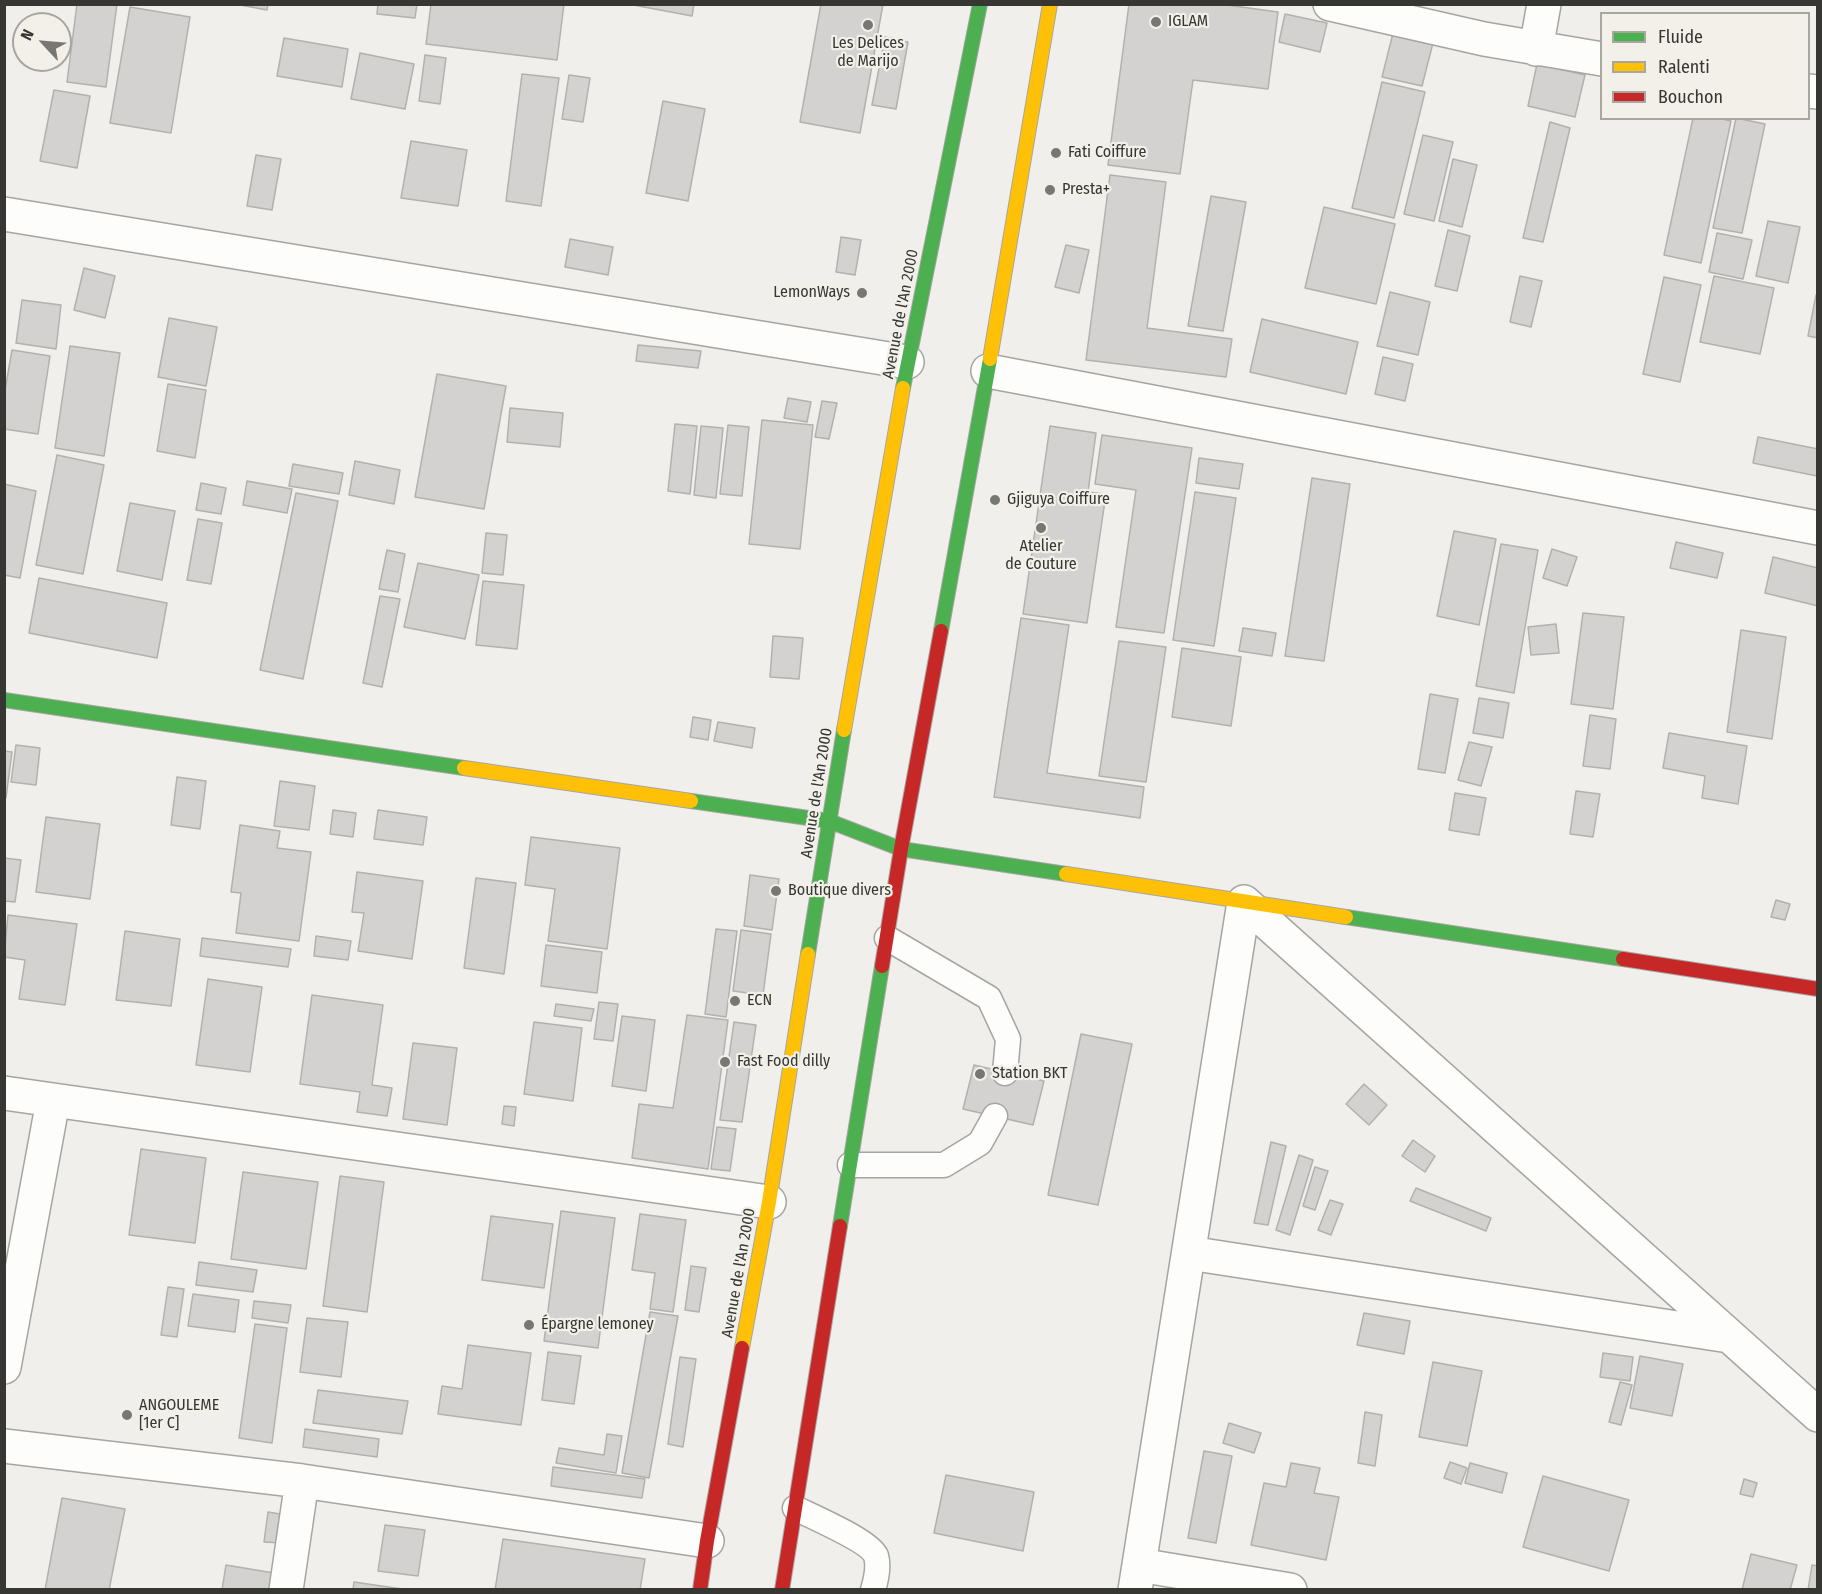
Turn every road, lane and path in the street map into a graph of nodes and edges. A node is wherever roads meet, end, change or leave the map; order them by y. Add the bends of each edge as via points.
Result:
1 (980, 4) edge
2 (1050, 4) edge
3 (1330, 4) edge
4 (1544, 4) edge
5 (1536, 49) junction
6 (1600, 59) edge
7 (4, 213) edge
8 (907, 362) junction
9 (988, 371) junction
10 (1818, 528) edge
11 (4, 700) edge
12 (829, 821) junction
13 (901, 849) junction
14 (1244, 902) junction
15 (887, 938) junction
16 (1818, 988) edge
17 (1005, 1073) dead end
18 (4, 1093) edge
19 (53, 1101) junction
20 (995, 1116) dead end
21 (850, 1165) junction
22 (769, 1202) junction
23 (1189, 1253) junction
24 (1728, 1336) junction
25 (4, 1366) edge
26 (1818, 1415) edge
27 (4, 1446) edge
28 (302, 1481) junction
29 (795, 1508) junction
30 (707, 1542) junction
31 (1137, 1577) edge
32 (286, 1590) edge
33 (700, 1590) edge
34 (782, 1590) edge
35 (873, 1590) edge
36 (1290, 1590) edge

1 - 8 main road, Avenue de l'An 2000
2 - 9 main road
3 - 5 street
4 - 5 street
5 - 6 street
7 - 8 street
8 - 12 main road, Avenue de l'An 2000
9 - 10 street
9 - 13 main road
11 - 12 main road
12 - 13 main road
12 - 22 main road, Avenue de l'An 2000
13 - 14 main road
13 - 15 main road
14 - 16 main road
14 - 23 street
14 - 24 street
15 - 17 lane via 989,998 1008,1039
15 - 21 main road
18 - 19 street
19 - 22 street
19 - 25 street
20 - 21 lane via 980,1143 944,1165
21 - 29 main road
22 - 30 main road, Avenue de l'An 2000
23 - 24 street
23 - 31 street
24 - 26 street
27 - 28 street
28 - 30 street
28 - 32 street
29 - 34 main road
29 - 35 lane via 864,1543 876,1556
30 - 33 main road, Avenue de l'An 2000
31 - 36 street

